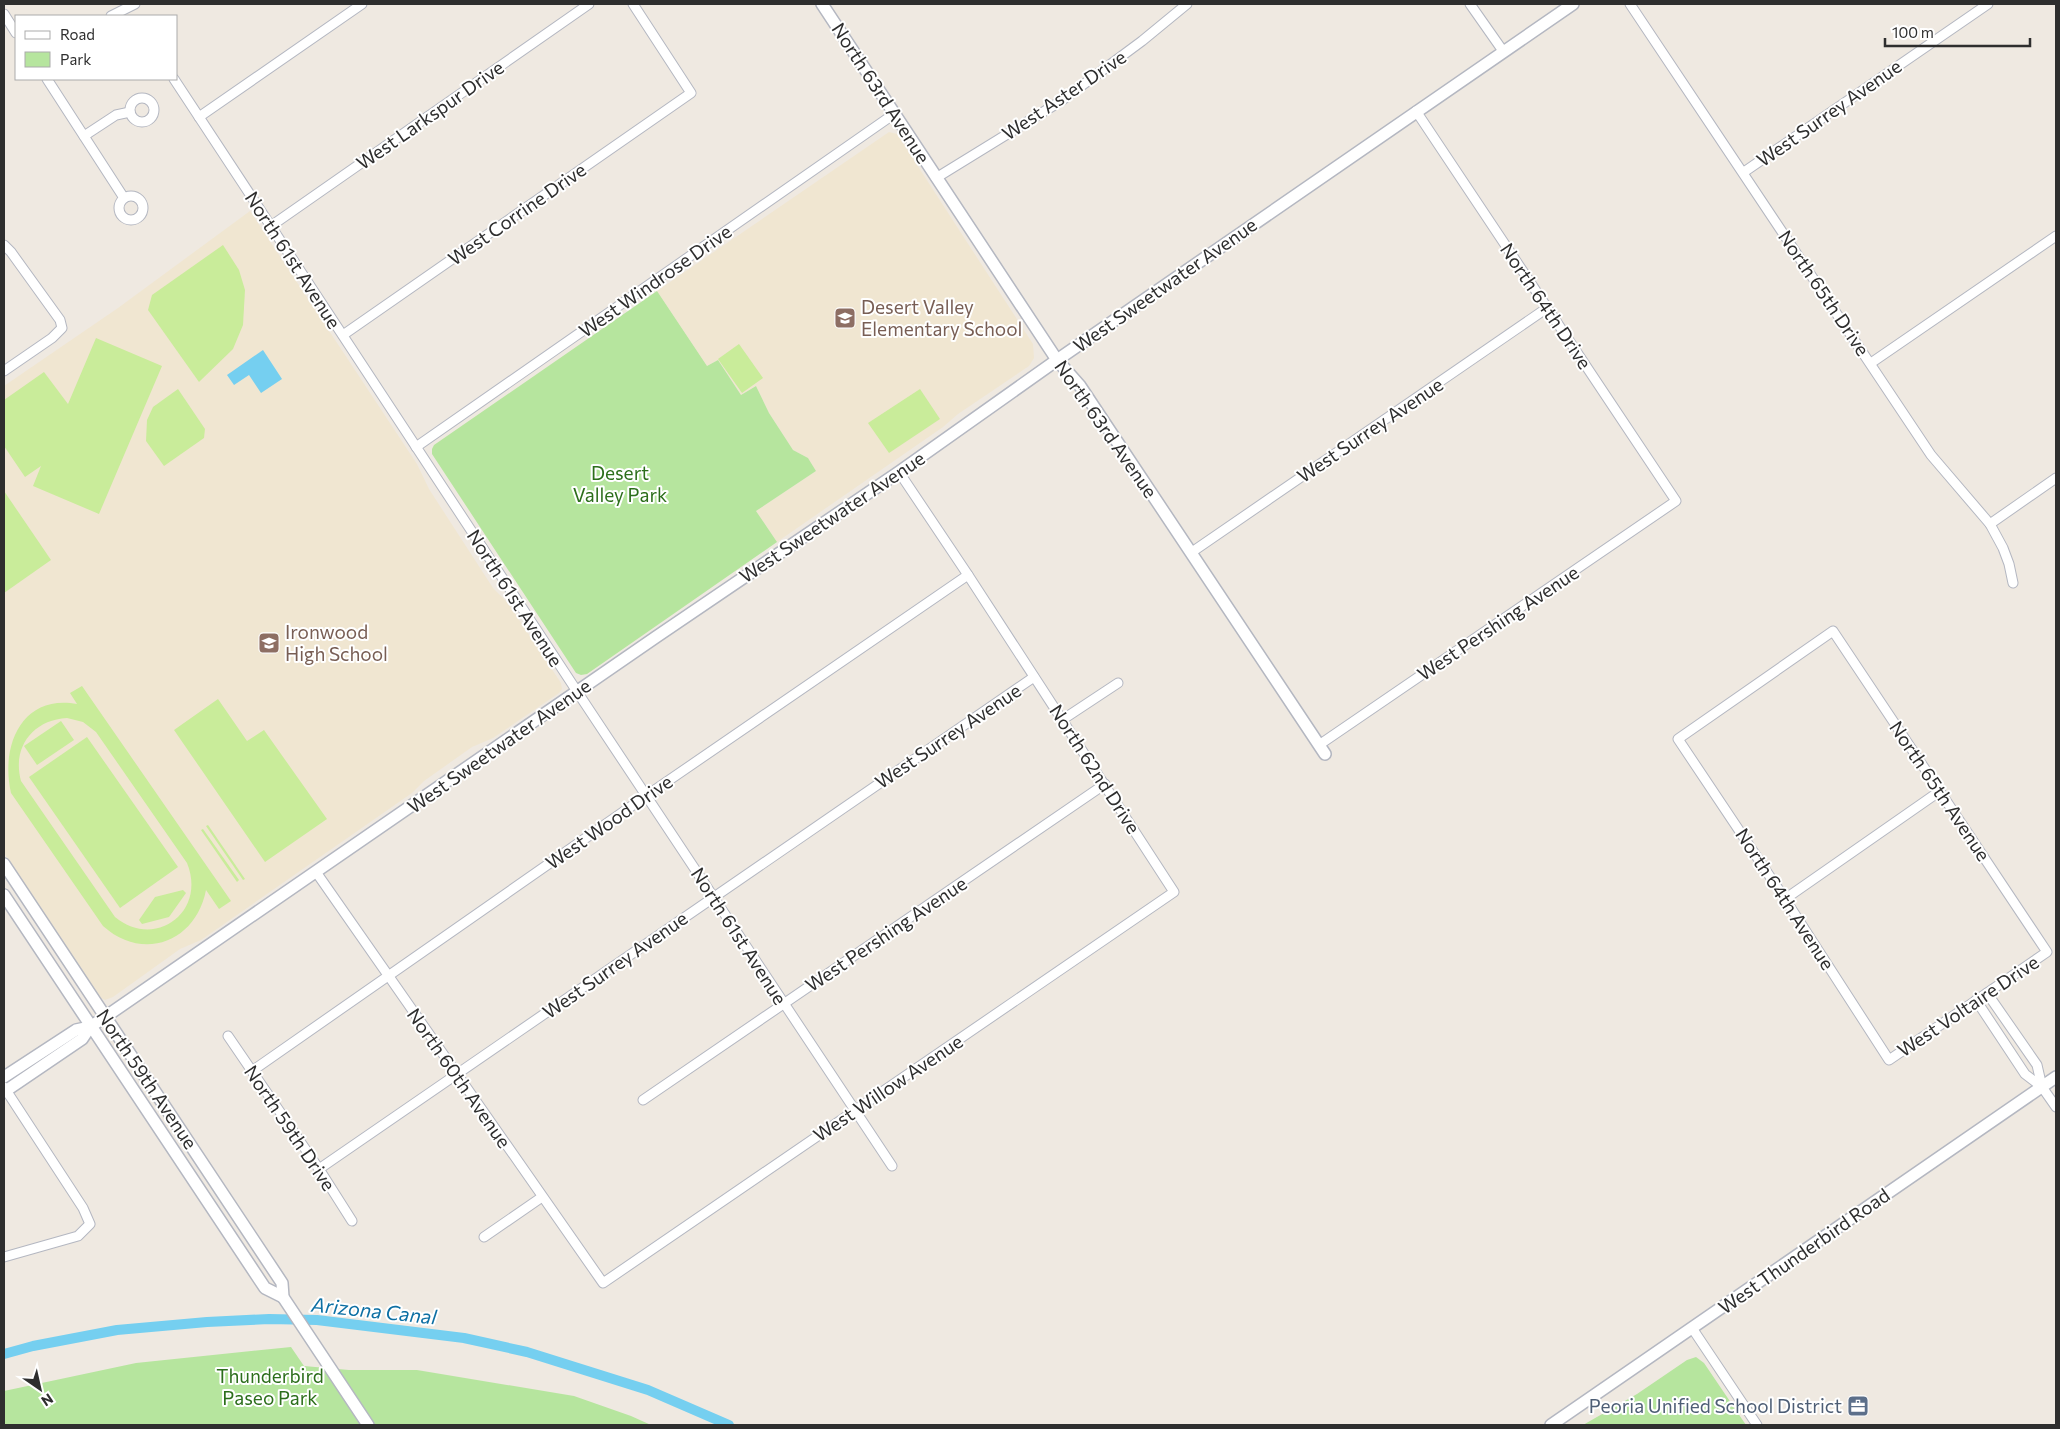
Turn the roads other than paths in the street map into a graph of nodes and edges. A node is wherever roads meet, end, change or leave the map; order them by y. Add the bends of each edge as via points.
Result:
1 (362, 4) edge
2 (589, 4) edge
3 (633, 4) edge
4 (822, 4) edge
5 (1187, 4) edge
6 (1470, 4) edge
7 (1572, 4) edge
8 (1630, 4) edge
9 (1988, 4) edge
10 (130, 8) edge
11 (4, 14) edge
12 (113, 15) edge
13 (15, 31) edge
14 (1503, 51) junction
15 (48, 80) edge
16 (175, 80) edge
17 (1416, 111) junction
18 (130, 112) dead end
19 (894, 114) junction
20 (199, 117) junction
21 (84, 136) junction
22 (1744, 172) junction
23 (936, 178) junction
24 (124, 198) dead end
25 (271, 226) junction
26 (2056, 236) edge
27 (4, 245) edge
28 (1547, 308) junction
29 (343, 335) junction
30 (1057, 360) junction
31 (1871, 363) junction
32 (4, 371) edge
33 (416, 447) junction
34 (899, 472) junction
35 (2056, 478) edge
36 (1676, 501) joint
37 (1990, 524) junction
38 (1192, 552) junction
39 (968, 575) junction
40 (2013, 583) dead end
41 (1833, 631) joint
42 (1034, 677) junction
43 (1118, 683) dead end
44 (577, 692) junction
45 (1062, 720) junction
46 (1322, 750) joint
47 (1105, 784) junction
48 (1940, 791) junction
49 (646, 796) junction
50 (4, 864) edge
51 (316, 872) junction
52 (1174, 892) joint
53 (4, 895) edge
54 (714, 897) junction
55 (1785, 899) junction
56 (2047, 952) joint
57 (388, 976) junction
58 (1987, 993) junction
59 (1976, 1000) junction
60 (784, 1004) junction
61 (105, 1017) junction
62 (90, 1027) junction
63 (2013, 1030) junction
64 (228, 1036) dead end
65 (2001, 1038) junction
66 (1889, 1060) joint
67 (252, 1071) junction
68 (456, 1075) junction
69 (4, 1077) edge
70 (2056, 1077) edge
71 (2042, 1087) junction
72 (5, 1090) edge
73 (643, 1100) dead end
74 (2056, 1107) edge
75 (855, 1111) junction
76 (892, 1166) dead end
77 (319, 1169) junction
78 (542, 1197) junction
79 (352, 1221) dead end
80 (484, 1237) dead end
81 (4, 1257) edge
82 (602, 1283) joint
83 (283, 1297) junction
84 (1692, 1328) junction
85 (368, 1425) edge
86 (1551, 1425) edge
87 (1757, 1425) edge

1 - 20 street
2 - 25 street, West Larkspur Drive
3 - 29 street, West Corrine Drive via 691,93
4 - 19 street, North 63rd Avenue
5 - 23 street, West Aster Drive via 1061,101
6 - 14 street
7 - 14 street, West Sweetwater Avenue
8 - 22 street, North 65th Drive
9 - 22 street, West Surrey Avenue
10 - 12 street
11 - 13 street
14 - 17 street, West Sweetwater Avenue
15 - 21 street
16 - 20 street, North 61st Avenue
17 - 28 street, North 64th Drive
17 - 30 street, West Sweetwater Avenue
18 - 21 street via 116,116
19 - 23 street, North 63rd Avenue
19 - 33 street, West Windrose Drive
20 - 25 street, North 61st Avenue
21 - 24 street
22 - 31 street, North 65th Drive
23 - 30 street, North 63rd Avenue
25 - 29 street, North 61st Avenue
26 - 31 street
27 - 32 street via 60,320 62,328
28 - 36 street, North 64th Drive
28 - 38 street, West Surrey Avenue
29 - 33 street, North 61st Avenue
30 - 34 street, West Sweetwater Avenue
30 - 38 street, North 63rd Avenue via 1080,386
31 - 37 street, North 65th Drive via 1931,455
33 - 44 street, North 61st Avenue
34 - 39 street, North 62nd Drive
34 - 44 street, West Sweetwater Avenue
35 - 37 street
36 - 46 street, West Pershing Avenue
37 - 40 street, North 65th Drive via 2003,548
38 - 46 street, North 63rd Avenue
39 - 42 street, North 62nd Drive
39 - 49 street, West Wood Drive
41 - 48 street, North 65th Avenue
41 - 55 street, North 64th Avenue via 1678,739
42 - 45 street, North 62nd Drive
42 - 54 street, West Surrey Avenue
43 - 45 street
44 - 49 street, North 61st Avenue
44 - 51 street, West Sweetwater Avenue
45 - 47 street, North 62nd Drive
47 - 52 street, North 62nd Drive
47 - 60 street, West Pershing Avenue
48 - 55 street
48 - 56 street, North 65th Avenue
49 - 54 street, North 61st Avenue
49 - 57 street, West Wood Drive
50 - 61 street, North 59th Avenue
51 - 57 street, North 60th Avenue
51 - 61 street, West Sweetwater Avenue
52 - 75 street, West Willow Avenue
53 - 62 street, North 59th Avenue
54 - 60 street, North 61st Avenue
54 - 68 street, West Surrey Avenue
55 - 66 street, North 64th Avenue
56 - 58 street, West Voltaire Drive
57 - 67 street, West Wood Drive
57 - 68 street, North 60th Avenue
58 - 59 street, West Voltaire Drive
58 - 63 street
59 - 65 street
59 - 66 street, West Voltaire Drive
60 - 73 street, West Pershing Avenue
60 - 75 street, North 61st Avenue
61 - 62 street, West Sweetwater Avenue
61 - 83 street, North 59th Avenue via 282,1283
62 - 69 street via 76,1030
62 - 72 street via 82,1039
62 - 83 street, North 59th Avenue via 264,1288
63 - 65 street
63 - 71 street via 2037,1065
64 - 67 street, North 59th Drive
65 - 71 street via 2025,1074
67 - 77 street, North 59th Drive
68 - 77 street, West Surrey Avenue
68 - 78 street, North 60th Avenue
70 - 71 street, West Thunderbird Road
71 - 74 street
71 - 84 street, West Thunderbird Road
72 - 81 street via 84,1208 90,1224 78,1236
75 - 76 street, North 61st Avenue
75 - 82 street, West Willow Avenue
77 - 79 street, North 59th Drive
78 - 80 street
78 - 82 street, North 60th Avenue
83 - 85 street, North 59th Avenue
84 - 86 street, West Thunderbird Road
84 - 87 street

